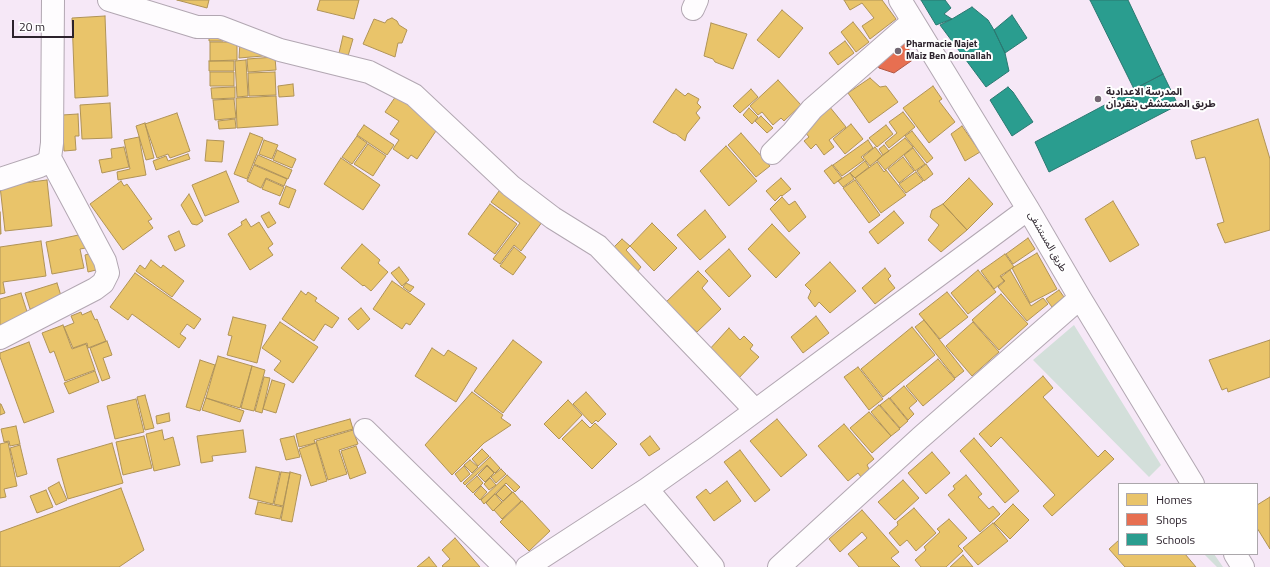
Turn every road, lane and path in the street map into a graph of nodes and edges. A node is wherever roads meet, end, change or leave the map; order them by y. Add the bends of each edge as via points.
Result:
1 (53, 0) edge
2 (109, 0) edge
3 (900, 0) edge
4 (913, 21) junction
5 (772, 152) dead end
6 (50, 158) junction
7 (0, 179) edge
8 (1028, 209) junction
9 (1080, 298) junction
10 (0, 338) edge
11 (756, 410) junction
12 (365, 430) dead end
13 (1192, 483) edge
14 (647, 489) junction
15 (1236, 555) edge
16 (505, 567) edge
17 (527, 567) edge
18 (714, 567) edge
19 (779, 567) edge
20 (1243, 567) edge

1 - 6 street
2 - 11 street via 197,27 220,27 280,50 369,72 414,95 511,186 553,218 598,246
3 - 4 street, طريق المستشفى
4 - 5 street via 812,109
4 - 8 street, طريق المستشفى
6 - 7 street via 40,166
6 - 10 street via 105,261 108,273 103,283 95,289
8 - 9 street, طريق المستشفى
8 - 11 street
9 - 13 street, طريق المستشفى
9 - 19 street via 920,438
11 - 14 street
12 - 16 street
14 - 17 street
14 - 18 street
15 - 20 street

